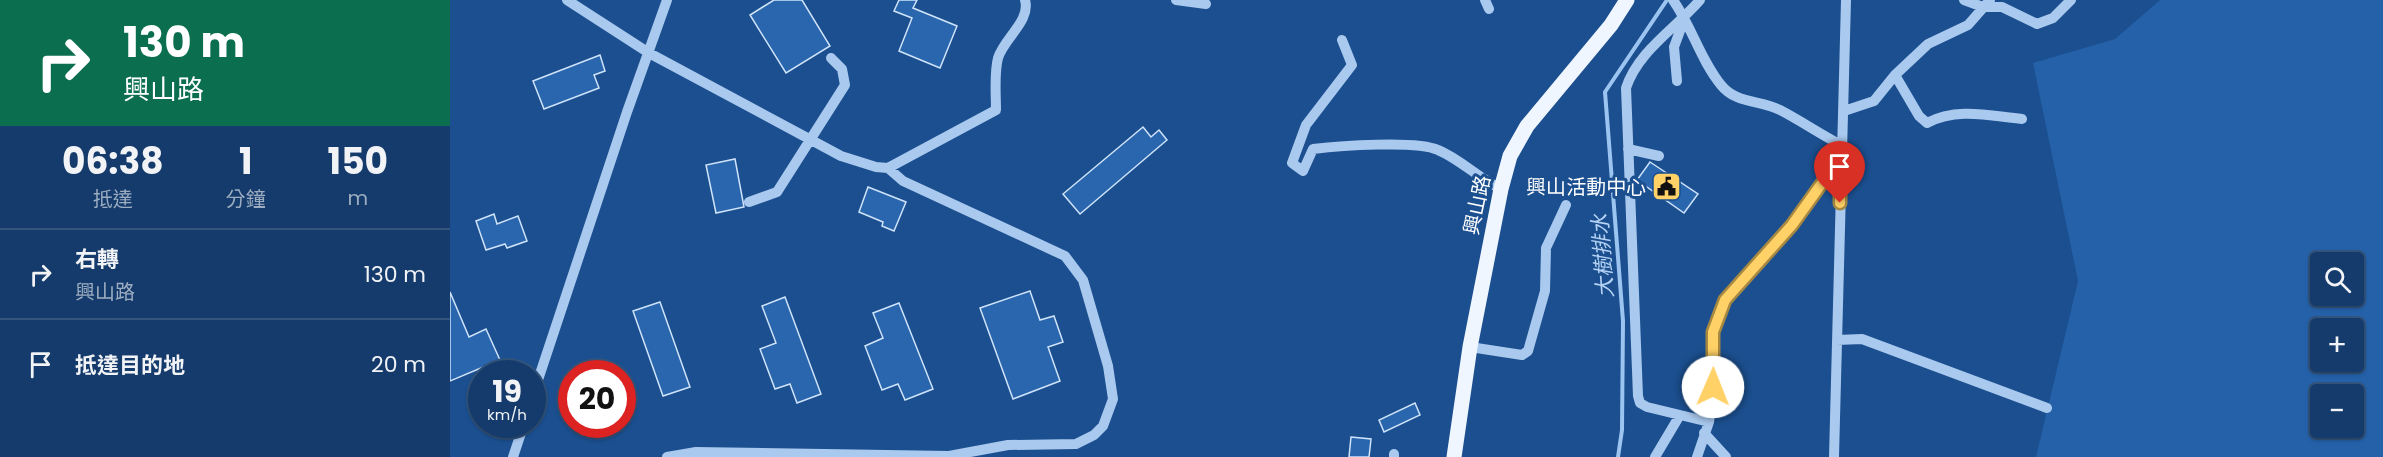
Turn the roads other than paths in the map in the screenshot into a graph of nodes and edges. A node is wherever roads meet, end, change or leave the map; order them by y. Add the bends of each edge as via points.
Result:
1 (567, 0) edge
2 (668, 0) edge
3 (1025, 0) edge
4 (1176, 0) edge
5 (1627, 0) edge
6 (1673, 0) edge
7 (1700, 0) edge
8 (1846, 0) edge
9 (1964, 0) edge
10 (2071, 0) edge
11 (1987, 3) edge
12 (1206, 4) dead end
13 (1685, 17) junction
14 (1342, 40) dead end
15 (649, 53) junction
16 (831, 58) dead end
17 (1895, 75) junction
18 (1677, 81) dead end
19 (1844, 111) junction
20 (2022, 119) dead end
21 (811, 140) junction
22 (1841, 145) junction
23 (1628, 149) junction
24 (1659, 156) dead end
25 (1840, 158) junction
26 (888, 168) junction
27 (1501, 189) junction
28 (748, 202) dead end
29 (1566, 205) dead end
30 (1837, 340) junction
31 (1470, 347) junction
32 (545, 360) edge
33 (2047, 408) dead end
34 (1680, 415) junction
35 (1709, 422) junction
36 (1704, 433) junction
37 (519, 438) edge
38 (513, 457) edge
39 (667, 457) edge
40 (1454, 457) edge
41 (1655, 457) edge
42 (1697, 457) edge
43 (1726, 457) edge
44 (1834, 457) edge

1 - 15 street
2 - 15 street
3 - 26 street via 1023,19 998,59 996,110
4 - 12 street
5 - 27 main road, 興山路 via 1611,25 1527,126 1510,156
6 - 13 street
7 - 13 street
8 - 19 street
9 - 11 street via 1971,4
10 - 11 street via 2054,18 2037,24
11 - 17 street via 1968,26 1928,44
13 - 18 street via 1674,47
13 - 22 street via 1701,54 1722,86 1735,97 1777,109
13 - 23 street via 1631,72 1626,88
14 - 27 street via 1352,65 1306,125 1292,163 1303,171 1313,149 1418,145 1437,149
15 - 21 street
15 - 32 street
16 - 21 street via 842,69 845,85
17 - 19 street via 1874,101
17 - 20 street via 1927,123 1958,113
19 - 22 street
21 - 26 street via 842,156
21 - 28 street via 777,192
22 - 25 street
23 - 24 street
23 - 34 street via 1638,396 1647,407
25 - 30 street
25 - 35 street via 1792,225 1725,300 1713,332
26 - 39 street via 903,182 1065,256 1083,280 1108,366 1113,399 1103,426 1076,444 1008,445 949,456 696,452
27 - 31 main road, 興山路
29 - 31 street via 1546,248 1545,291 1528,351 1522,355
30 - 33 street via 1862,339
30 - 44 street
31 - 40 main road, 興山路
34 - 35 street
34 - 41 street
35 - 36 street
36 - 42 street
36 - 43 street
37 - 38 street

